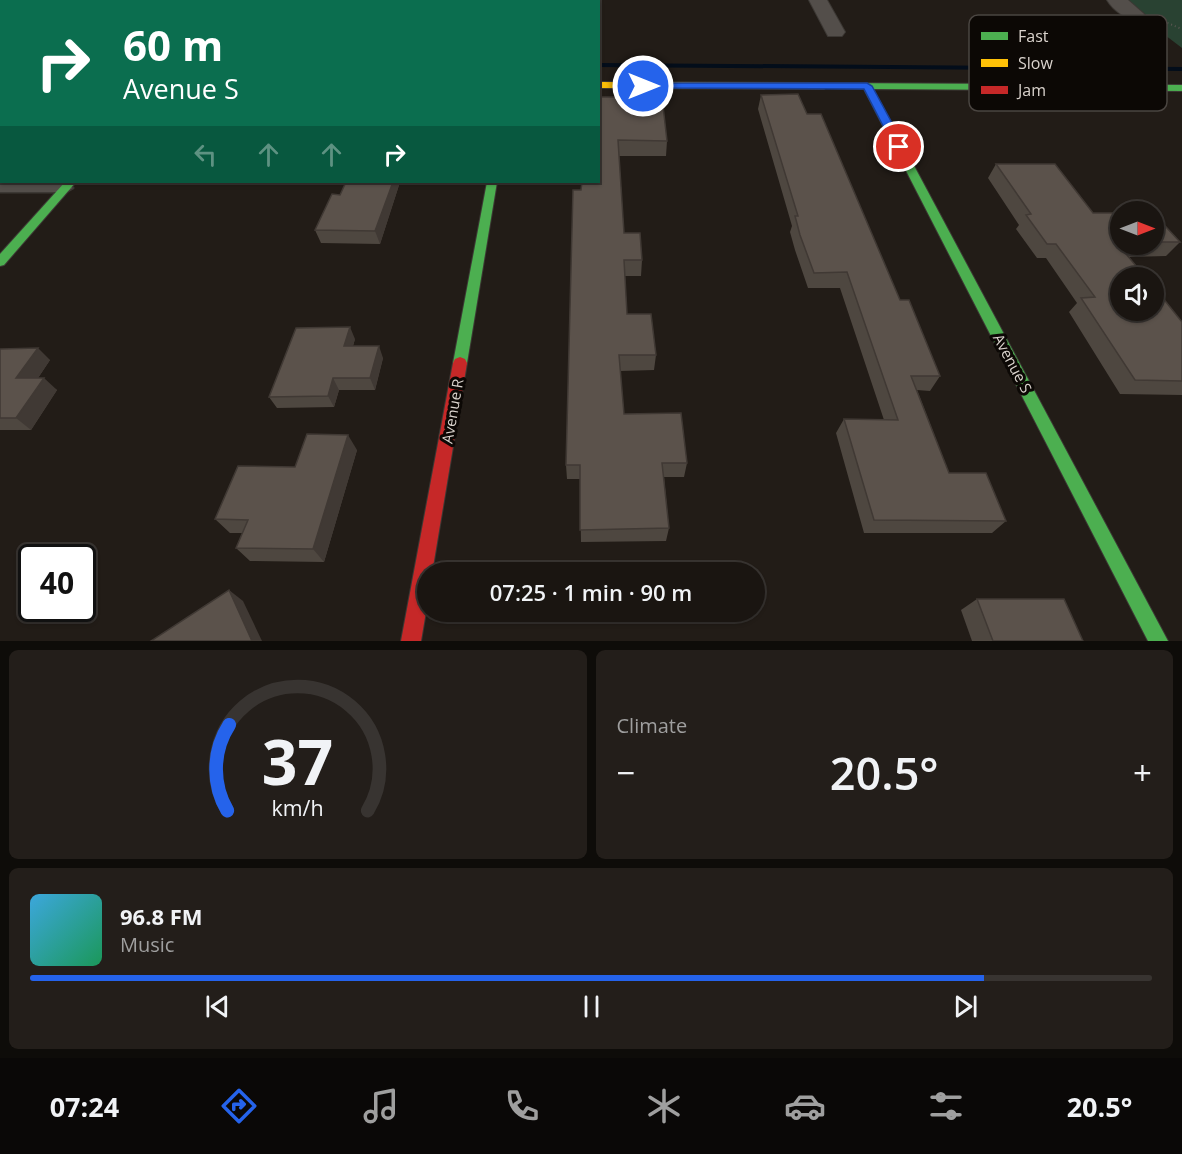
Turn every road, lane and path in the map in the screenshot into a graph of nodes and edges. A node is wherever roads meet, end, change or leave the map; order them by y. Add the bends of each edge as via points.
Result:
1 (818, 0) edge
2 (1116, 0) edge
3 (1134, 14) dead end
4 (835, 32) dead end
5 (600, 85) edge
6 (867, 86) junction
7 (969, 87) edge
8 (1167, 88) edge
9 (1182, 88) edge
10 (492, 183) edge
11 (68, 185) edge
12 (0, 188) edge
13 (0, 262) edge
14 (411, 641) edge
15 (1158, 641) edge

1 - 4 street
2 - 3 street
5 - 6 street
6 - 7 street
6 - 15 street, Avenue S
8 - 9 street
10 - 14 street, Avenue R
11 - 12 lane
11 - 13 street

